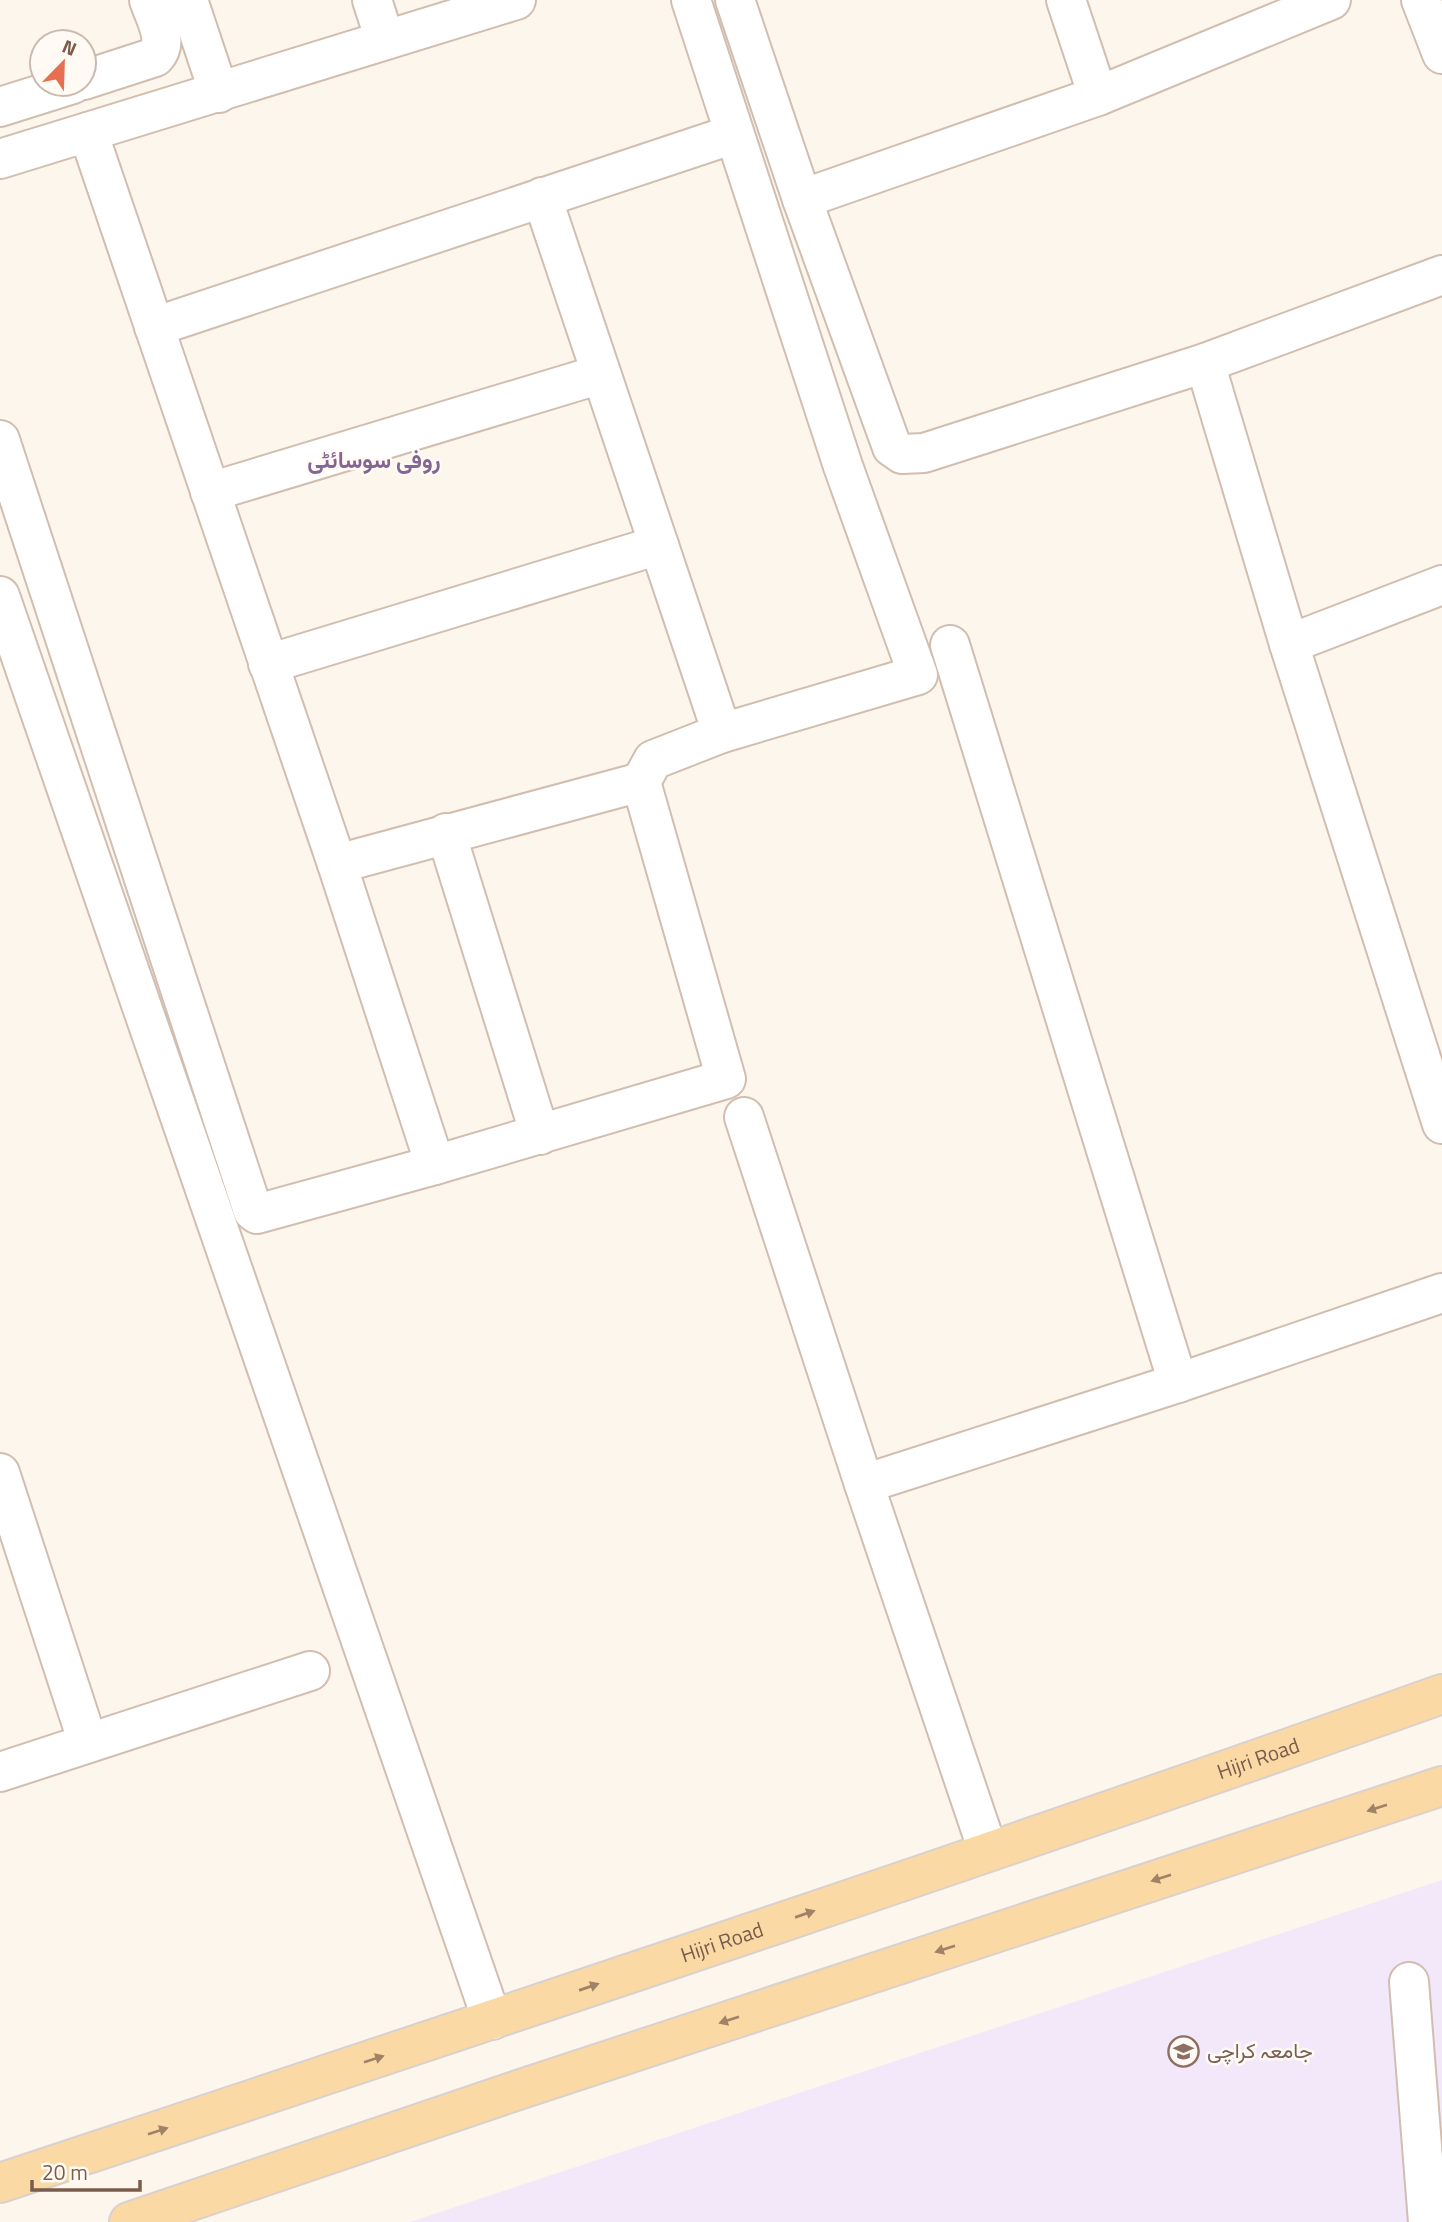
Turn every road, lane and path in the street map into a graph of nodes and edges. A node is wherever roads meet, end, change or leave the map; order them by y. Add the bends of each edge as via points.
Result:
1 (149, 0) edge
2 (188, 0) edge
3 (372, 0) edge
4 (516, 0) edge
5 (691, 0) edge
6 (735, 0) edge
7 (1066, 0) edge
8 (1331, 0) edge
9 (1421, 0) edge
10 (385, 40) junction
11 (1442, 54) edge
12 (98, 75) edge
13 (219, 93) junction
14 (1098, 96) junction
15 (29, 98) edge
16 (0, 107) edge
17 (88, 132) junction
18 (734, 134) junction
19 (0, 159) edge
20 (541, 197) junction
21 (802, 199) junction
22 (1442, 275) edge
23 (154, 327) junction
24 (1205, 363) junction
25 (601, 374) junction
26 (0, 440) edge
27 (210, 492) junction
28 (659, 544) junction
29 (1442, 586) edge
30 (0, 596) edge
31 (1289, 644) junction
32 (950, 645) dead end
33 (268, 664) junction
34 (722, 733) junction
35 (641, 782) junction
36 (446, 834) junction
37 (337, 864) junction
38 (744, 1117) dead end
39 (1442, 1124) edge
40 (540, 1135) junction
41 (435, 1166) junction
42 (1442, 1293) edge
43 (1178, 1383) junction
44 (0, 1473) edge
45 (864, 1484) junction
46 (310, 1671) dead end
47 (1442, 1694) edge
48 (88, 1742) junction
49 (0, 1772) edge
50 (1442, 1786) edge
51 (988, 1851) junction
52 (1409, 1982) dead end
53 (492, 2020) junction
54 (0, 2183) edge
55 (129, 2222) edge
56 (1428, 2222) edge

1 - 12 street via 161,36 160,52
2 - 13 street
3 - 10 street
4 - 10 street
5 - 18 street
6 - 21 street
7 - 14 street
8 - 14 street
9 - 11 street
10 - 13 street
13 - 17 street
14 - 21 street
15 - 16 street
17 - 19 street
17 - 23 street
18 - 20 street
18 - 34 street via 842,466 918,676
20 - 23 street
20 - 25 street
21 - 24 street via 892,447 902,454 924,453
22 - 24 street
23 - 27 street
24 - 31 street
25 - 27 street
25 - 28 street
26 - 41 street via 253,1211 264,1213
27 - 33 street
28 - 33 street
28 - 34 street
29 - 31 street
30 - 53 street
31 - 39 street
32 - 43 street
33 - 37 street
34 - 35 street via 653,760
35 - 36 street
35 - 40 street via 726,1079
36 - 37 street
36 - 40 street
37 - 41 street
38 - 45 street
40 - 41 street
42 - 43 street
43 - 45 street
44 - 48 street
45 - 51 street
46 - 48 street
47 - 51 main road, Hijri Road
48 - 49 street
50 -> 55 main road
53 -> 51 main road, Hijri Road
52 - 56 street
54 -> 53 main road, Hijri Road

